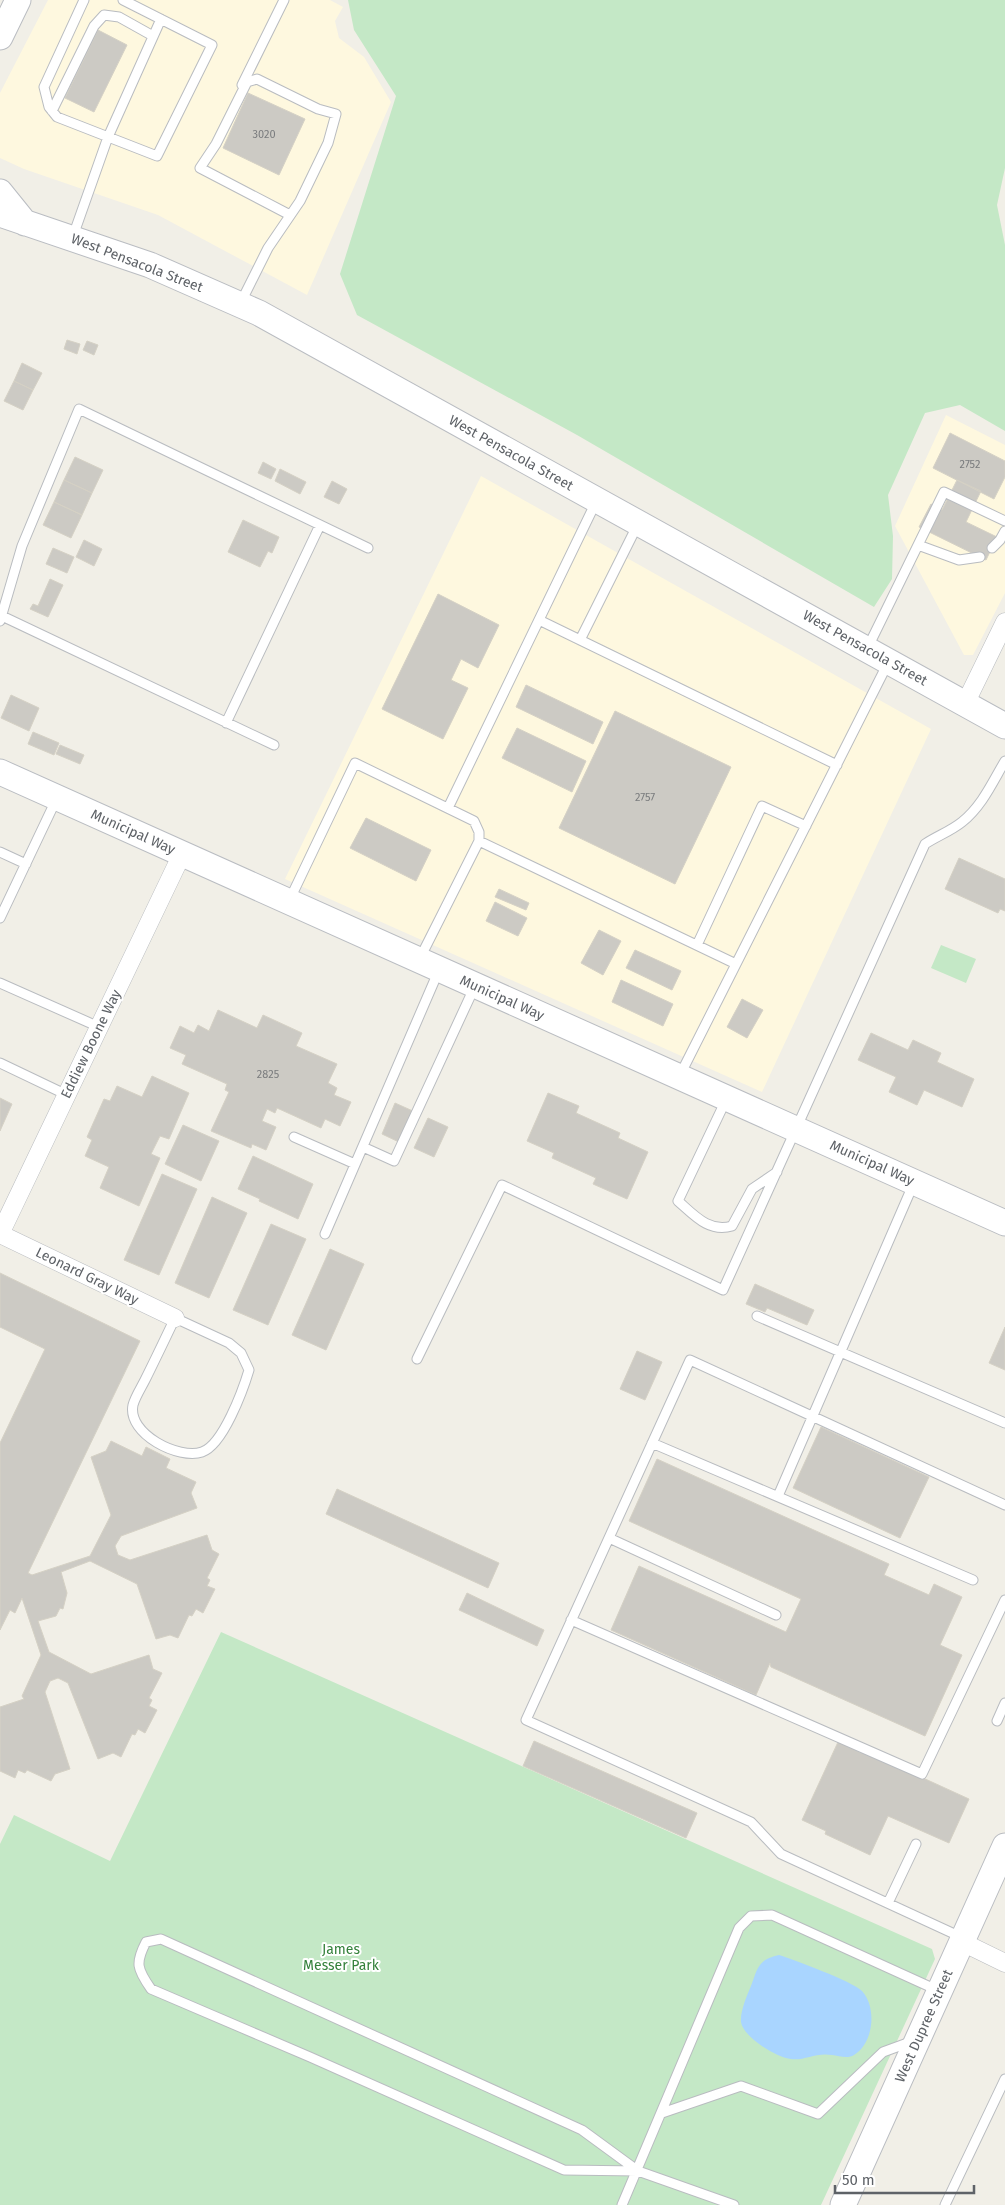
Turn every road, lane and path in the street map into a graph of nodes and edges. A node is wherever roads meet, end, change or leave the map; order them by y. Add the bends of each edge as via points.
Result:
1 (18, 0) edge
2 (84, 0) edge
3 (123, 0) edge
4 (284, 0) edge
5 (161, 19) junction
6 (0, 36) edge
7 (153, 36) junction
8 (249, 70) junction
9 (52, 111) junction
10 (336, 114) junction
11 (108, 137) junction
12 (200, 168) junction
13 (0, 192) edge
14 (0, 214) edge
15 (290, 215) junction
16 (25, 223) junction
17 (72, 239) junction
18 (240, 305) junction
19 (597, 500) junction
20 (1005, 521) edge
21 (638, 523) junction
22 (320, 525) junction
23 (1005, 531) edge
24 (1003, 541) edge
25 (918, 545) junction
26 (368, 548) dead end
27 (992, 548) dead end
28 (980, 557) dead end
29 (1, 618) edge
30 (539, 620) junction
31 (1005, 622) edge
32 (580, 640) junction
33 (867, 650) junction
34 (889, 662) junction
35 (965, 704) junction
36 (226, 722) junction
37 (1005, 726) edge
38 (274, 746) dead end
39 (1005, 761) edge
40 (837, 765) junction
41 (0, 772) edge
42 (57, 798) junction
43 (448, 808) junction
44 (806, 826) junction
45 (479, 841) junction
46 (0, 852) edge
47 (182, 854) junction
48 (26, 864) junction
49 (288, 902) junction
50 (0, 918) edge
51 (697, 945) junction
52 (736, 964) junction
53 (429, 965) junction
54 (0, 983) edge
55 (475, 985) junction
56 (99, 1027) junction
57 (0, 1063) edge
58 (679, 1078) junction
59 (66, 1095) junction
60 (726, 1099) junction
61 (797, 1130) junction
62 (294, 1137) dead end
63 (363, 1147) junction
64 (355, 1164) junction
65 (778, 1172) junction
66 (914, 1182) junction
67 (741, 1210) junction
68 (756, 1218) junction
69 (1005, 1223) edge
70 (0, 1234) edge
71 (325, 1234) dead end
72 (757, 1316) dead end
73 (175, 1318) junction
74 (840, 1351) junction
75 (417, 1359) dead end
76 (812, 1416) junction
77 (1005, 1423) edge
78 (652, 1443) junction
79 (778, 1496) junction
80 (1005, 1505) edge
81 (609, 1538) junction
82 (973, 1580) dead end
83 (1005, 1600) edge
84 (776, 1615) dead end
85 (571, 1620) junction
86 (1005, 1704) edge
87 (998, 1721) dead end
88 (916, 1844) dead end
89 (1005, 1846) edge
90 (888, 1903) junction
91 (962, 1940) junction
92 (1005, 1963) edge
93 (940, 1991) junction
94 (918, 2038) junction
95 (1005, 2078) edge
96 (662, 2113) junction
97 (638, 2171) junction
98 (622, 2205) edge
99 (734, 2205) edge
100 (843, 2205) edge
101 (945, 2205) edge

1 - 6 street
2 - 9 lane via 44,87
3 - 5 lane
4 - 8 lane
5 - 7 lane
5 - 11 lane via 212,45 157,156
7 - 9 lane via 118,17 104,15 94,26
7 - 11 lane
8 - 10 lane
8 - 12 lane
9 - 11 lane via 57,117
10 - 12 lane via 318,109 257,79 252,80 244,88
10 - 15 lane via 328,143
11 - 17 lane
12 - 15 lane
13 - 16 street
14 - 16 street, West Pensacola Street
15 - 18 lane via 268,248
16 - 17 street, West Pensacola Street
17 - 18 street, West Pensacola Street via 150,265
18 - 19 street, West Pensacola Street
19 - 21 street, West Pensacola Street
19 - 30 lane
20 - 25 lane via 944,492
21 - 32 lane
21 - 33 street, West Pensacola Street
22 - 26 lane
22 - 29 lane via 79,409 22,546
22 - 36 lane
23 - 24 lane
24 - 27 lane
25 - 28 lane via 959,560
25 - 33 lane
29 - 36 lane
30 - 32 lane
30 - 43 lane
31 - 35 street
32 - 40 lane
33 - 34 street, West Pensacola Street
34 - 35 street, West Pensacola Street
34 - 40 lane
35 - 37 street, West Pensacola Street
36 - 38 lane
39 - 61 lane via 973,812 925,844
40 - 44 lane
41 - 42 street, Municipal Way
42 - 47 street, Municipal Way
42 - 48 lane
43 - 45 lane via 474,821
43 - 49 lane via 355,763
44 - 51 lane via 762,806
44 - 52 lane
45 - 51 lane
45 - 53 lane
46 - 48 lane
47 - 49 street, Municipal Way
47 - 56 street, Eddiew Boone Way
48 - 50 lane
49 - 53 street, Municipal Way
51 - 52 lane
52 - 58 lane
53 - 55 street, Municipal Way
53 - 63 lane
54 - 56 lane
55 - 58 street, Municipal Way
55 - 63 lane via 394,1161
56 - 59 street, Eddiew Boone Way
57 - 59 lane
58 - 60 street, Municipal Way
59 - 70 street, Eddiew Boone Way
60 - 61 street, Municipal Way
60 - 67 lane via 678,1202 705,1223 719,1229 732,1226
61 - 65 lane
61 - 66 street, Municipal Way
62 - 64 lane
63 - 64 lane
64 - 71 lane
65 - 67 lane via 752,1189
65 - 68 lane
66 - 69 street, Municipal Way
66 - 74 lane
67 - 68 lane
68 - 75 lane via 723,1290 502,1185
70 - 73 street, Leonard Gray Way
72 - 74 lane
73 - 73 lane via 241,1352 249,1370 221,1435 204,1452 184,1454 146,1436 135,1422 133,1405
74 - 76 lane
74 - 77 lane
76 - 78 lane via 690,1360
76 - 79 lane
76 - 80 lane
78 - 79 lane
78 - 81 lane
79 - 82 lane
81 - 84 lane
81 - 85 lane
83 - 85 lane via 922,1774
85 - 90 lane via 526,1720 751,1822 781,1854
86 - 87 lane
88 - 90 lane
89 - 91 street, West Dupree Street
90 - 91 lane
91 - 92 street
91 - 93 street, West Dupree Street
93 - 94 street, West Dupree Street
93 - 96 lane via 772,1915 751,1916 739,1928
94 - 96 lane via 883,2052 818,2114 741,2086
94 - 100 street, West Dupree Street
95 - 101 lane
96 - 97 lane
97 - 97 lane via 582,2130 161,1939 146,1942 137,1959 141,1975 151,1989 564,2170
97 - 98 lane
97 - 99 lane

